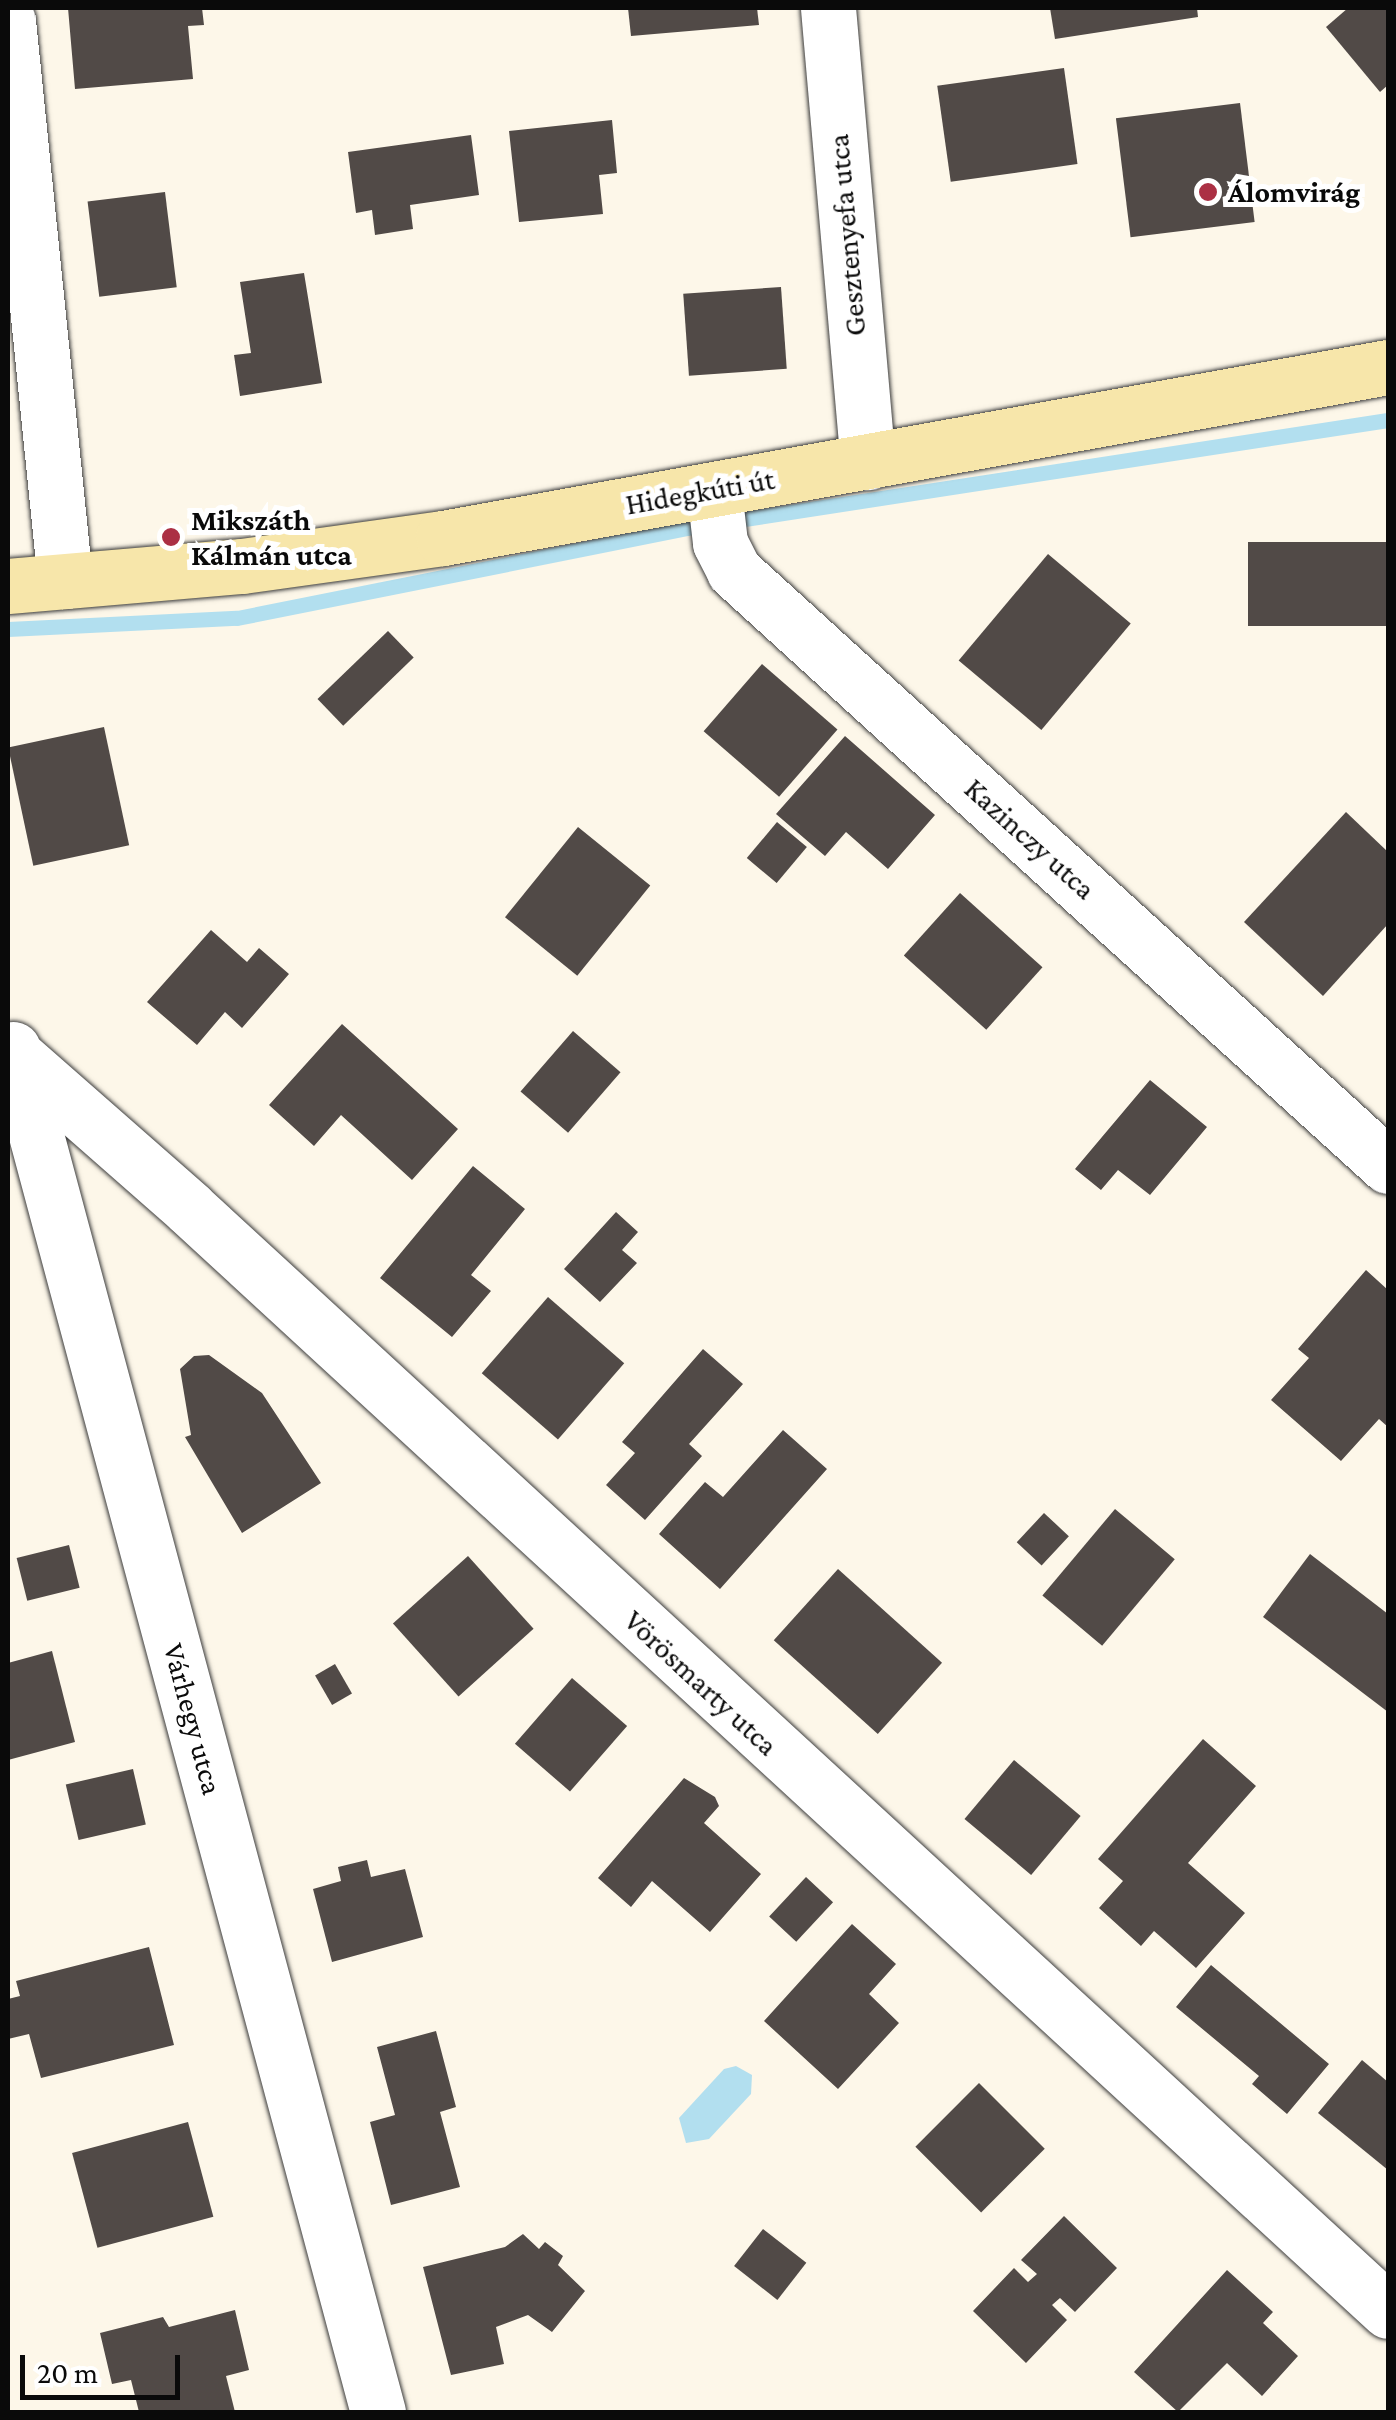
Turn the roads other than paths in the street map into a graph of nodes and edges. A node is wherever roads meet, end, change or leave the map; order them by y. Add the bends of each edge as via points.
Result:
1 (828, 8) edge
2 (8, 22) edge
3 (1388, 367) edge
4 (868, 462) junction
5 (717, 511) junction
6 (65, 582) junction
7 (8, 586) edge
8 (11, 1040) edge
9 (1388, 1166) edge
10 (1388, 2311) edge
11 (378, 2412) edge

1 - 4 street, Gesztenyefa utca
2 - 6 street
3 - 4 main road, Hidegkúti út
4 - 5 main road, Hidegkúti út
5 - 6 main road, Hidegkúti út
5 - 9 street, Kazinczy utca via 734,570
6 - 7 main road, Hidegkúti út
8 - 10 street, Vörösmarty utca
8 - 11 street, Várhegy utca

